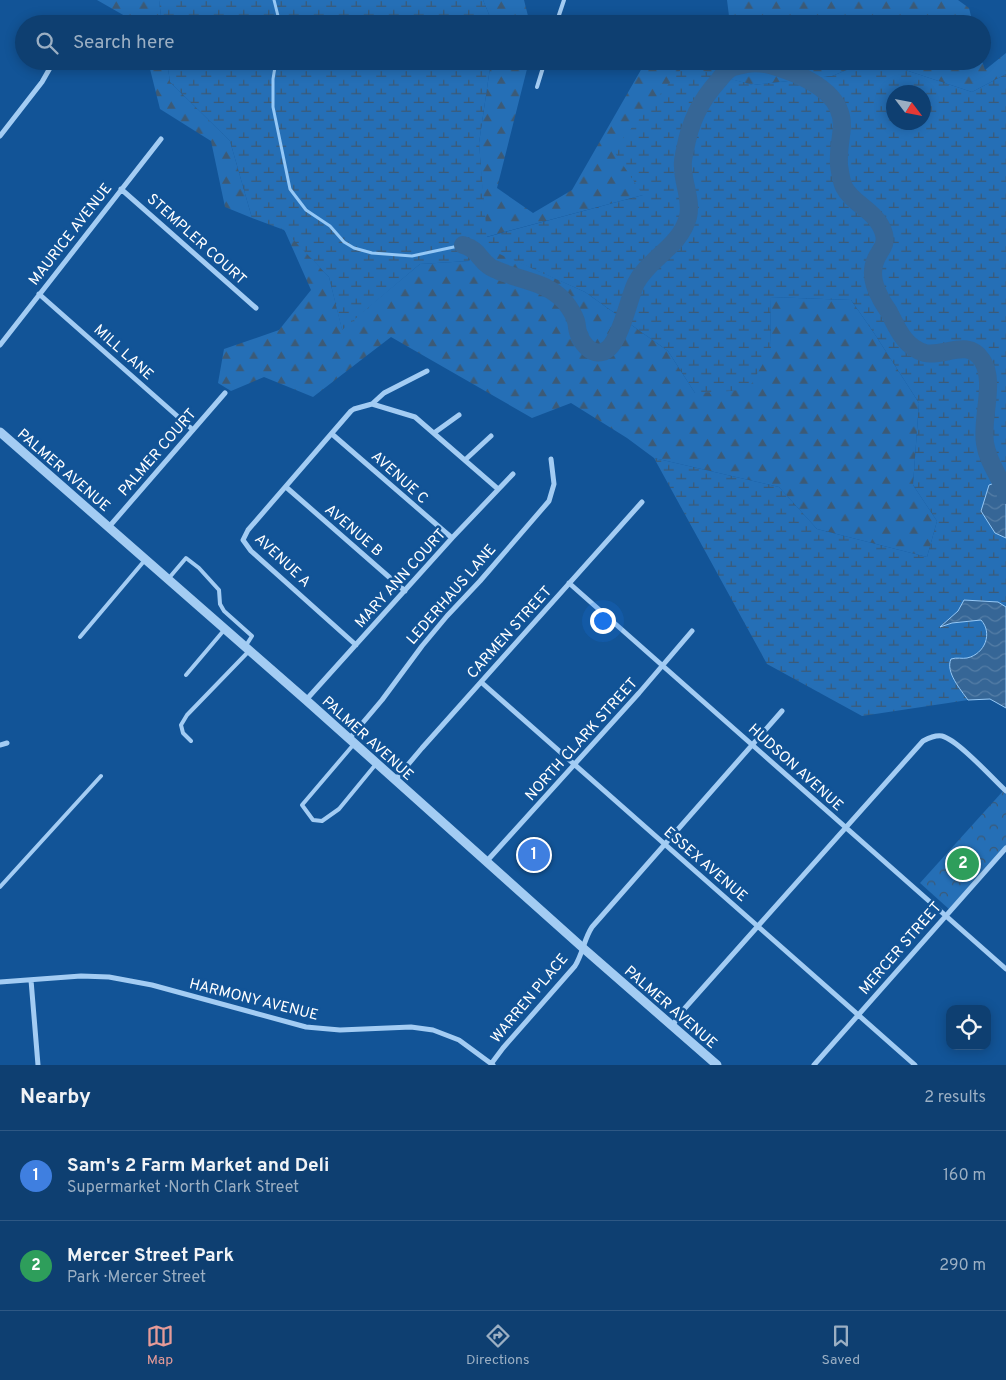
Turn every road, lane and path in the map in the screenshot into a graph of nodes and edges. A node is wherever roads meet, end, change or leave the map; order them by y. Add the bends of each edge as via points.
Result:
1 (564, 0) edge
2 (559, 15) edge
3 (49, 70) edge
4 (542, 70) edge
5 (537, 87) dead end
6 (0, 136) edge
7 (161, 139) dead end
8 (121, 189) junction
9 (39, 294) junction
10 (256, 308) dead end
11 (0, 345) edge
12 (427, 371) dead end
13 (225, 392) dead end
14 (372, 404) junction
15 (459, 415) dead end
16 (193, 430) junction
17 (0, 432) edge
18 (434, 433) junction
19 (332, 434) junction
20 (491, 436) dead end
21 (551, 459) dead end
22 (465, 460) junction
23 (513, 474) dead end
24 (286, 487) junction
25 (498, 490) junction
26 (642, 502) dead end
27 (108, 528) junction
28 (452, 538) junction
29 (145, 560) junction
30 (168, 579) junction
31 (570, 583) junction
32 (405, 591) junction
33 (224, 611) junction
34 (215, 621) junction
35 (225, 629) junction
36 (692, 631) dead end
37 (80, 637) dead end
38 (356, 645) junction
39 (247, 649) junction
40 (662, 665) junction
41 (186, 675) dead end
42 (481, 682) junction
43 (306, 700) junction
44 (782, 711) dead end
45 (191, 741) dead end
46 (351, 742) junction
47 (7, 743) dead end
48 (0, 745) edge
49 (753, 745) junction
50 (376, 764) junction
51 (575, 764) junction
52 (101, 776) dead end
53 (395, 780) junction
54 (1006, 791) edge
55 (846, 827) junction
56 (665, 845) junction
57 (1006, 848) edge
58 (486, 862) junction
59 (0, 887) edge
60 (946, 916) junction
61 (758, 926) junction
62 (582, 948) junction
63 (1006, 969) edge
64 (31, 980) junction
65 (0, 982) edge
66 (858, 1015) junction
67 (672, 1026) junction
68 (492, 1064) edge
69 (38, 1065) edge
70 (717, 1065) edge
71 (814, 1065) edge
72 (915, 1065) edge

1 - 2 lane
3 - 6 street
4 - 5 lane
7 - 8 street, MAURICE AVENUE
8 - 9 street, MAURICE AVENUE
8 - 10 street, STEMPLER COURT
9 - 11 street, MAURICE AVENUE
9 - 16 street, MILL LANE
12 - 14 street via 384,393
13 - 16 street, PALMER COURT
14 - 18 street via 415,417
14 - 19 street via 354,409
15 - 18 street
16 - 27 street, PALMER COURT
17 - 27 street, PALMER AVENUE
18 - 22 street
19 - 24 street
19 - 28 street, AVENUE C
20 - 22 street
21 - 46 street, LEDERHAUS LANE via 554,484 549,501 428,638
22 - 25 street
23 - 25 street, MARY ANN COURT
24 - 32 street, AVENUE B
24 - 38 street, AVENUE A via 243,540
25 - 28 street, MARY ANN COURT
26 - 31 street, CARMEN STREET
27 - 29 street, PALMER AVENUE
28 - 32 street, MARY ANN COURT
29 - 30 street, PALMER AVENUE
29 - 37 lane
30 - 33 lane via 186,558 219,590
30 - 34 street, PALMER AVENUE
31 - 40 street, HUDSON AVENUE
31 - 42 street, CARMEN STREET
32 - 38 street, MARY ANN COURT
33 - 34 lane
33 - 39 lane via 252,636
34 - 35 street, PALMER AVENUE
35 - 39 street, PALMER AVENUE
35 - 41 lane
36 - 40 street, NORTH CLARK STREET
38 - 43 street, MARY ANN COURT
39 - 43 street, PALMER AVENUE
39 - 45 lane via 187,715 181,726
40 - 49 street, HUDSON AVENUE
40 - 51 street, NORTH CLARK STREET
42 - 51 street, ESSEX AVENUE
42 - 53 street, CARMEN STREET
43 - 46 street, PALMER AVENUE
44 - 49 street, WARREN PLACE
46 - 50 street, PALMER AVENUE
46 - 50 lane via 302,805 313,820 322,821 339,809
47 - 48 street
49 - 55 street, HUDSON AVENUE
49 - 56 street, WARREN PLACE
50 - 53 street, PALMER AVENUE
51 - 56 street, ESSEX AVENUE
51 - 58 street, NORTH CLARK STREET
52 - 59 lane
53 - 58 street, PALMER AVENUE
54 - 55 street via 950,740 943,736 930,737
55 - 60 street, HUDSON AVENUE
55 - 61 street
56 - 61 street, ESSEX AVENUE
56 - 62 street, WARREN PLACE via 592,927
57 - 60 street, MERCER STREET
58 - 62 street, PALMER AVENUE
60 - 63 street, HUDSON AVENUE
60 - 66 street, MERCER STREET
61 - 66 street, ESSEX AVENUE
61 - 67 street
62 - 67 street, PALMER AVENUE
62 - 68 street, WARREN PLACE via 575,966 502,1048
64 - 65 street, HARMONY AVENUE
64 - 68 street, HARMONY AVENUE via 81,976 129,980 278,1021 322,1029 411,1027 433,1030 459,1040
64 - 69 street
66 - 71 street, MERCER STREET
66 - 72 street, ESSEX AVENUE
67 - 70 street, PALMER AVENUE

